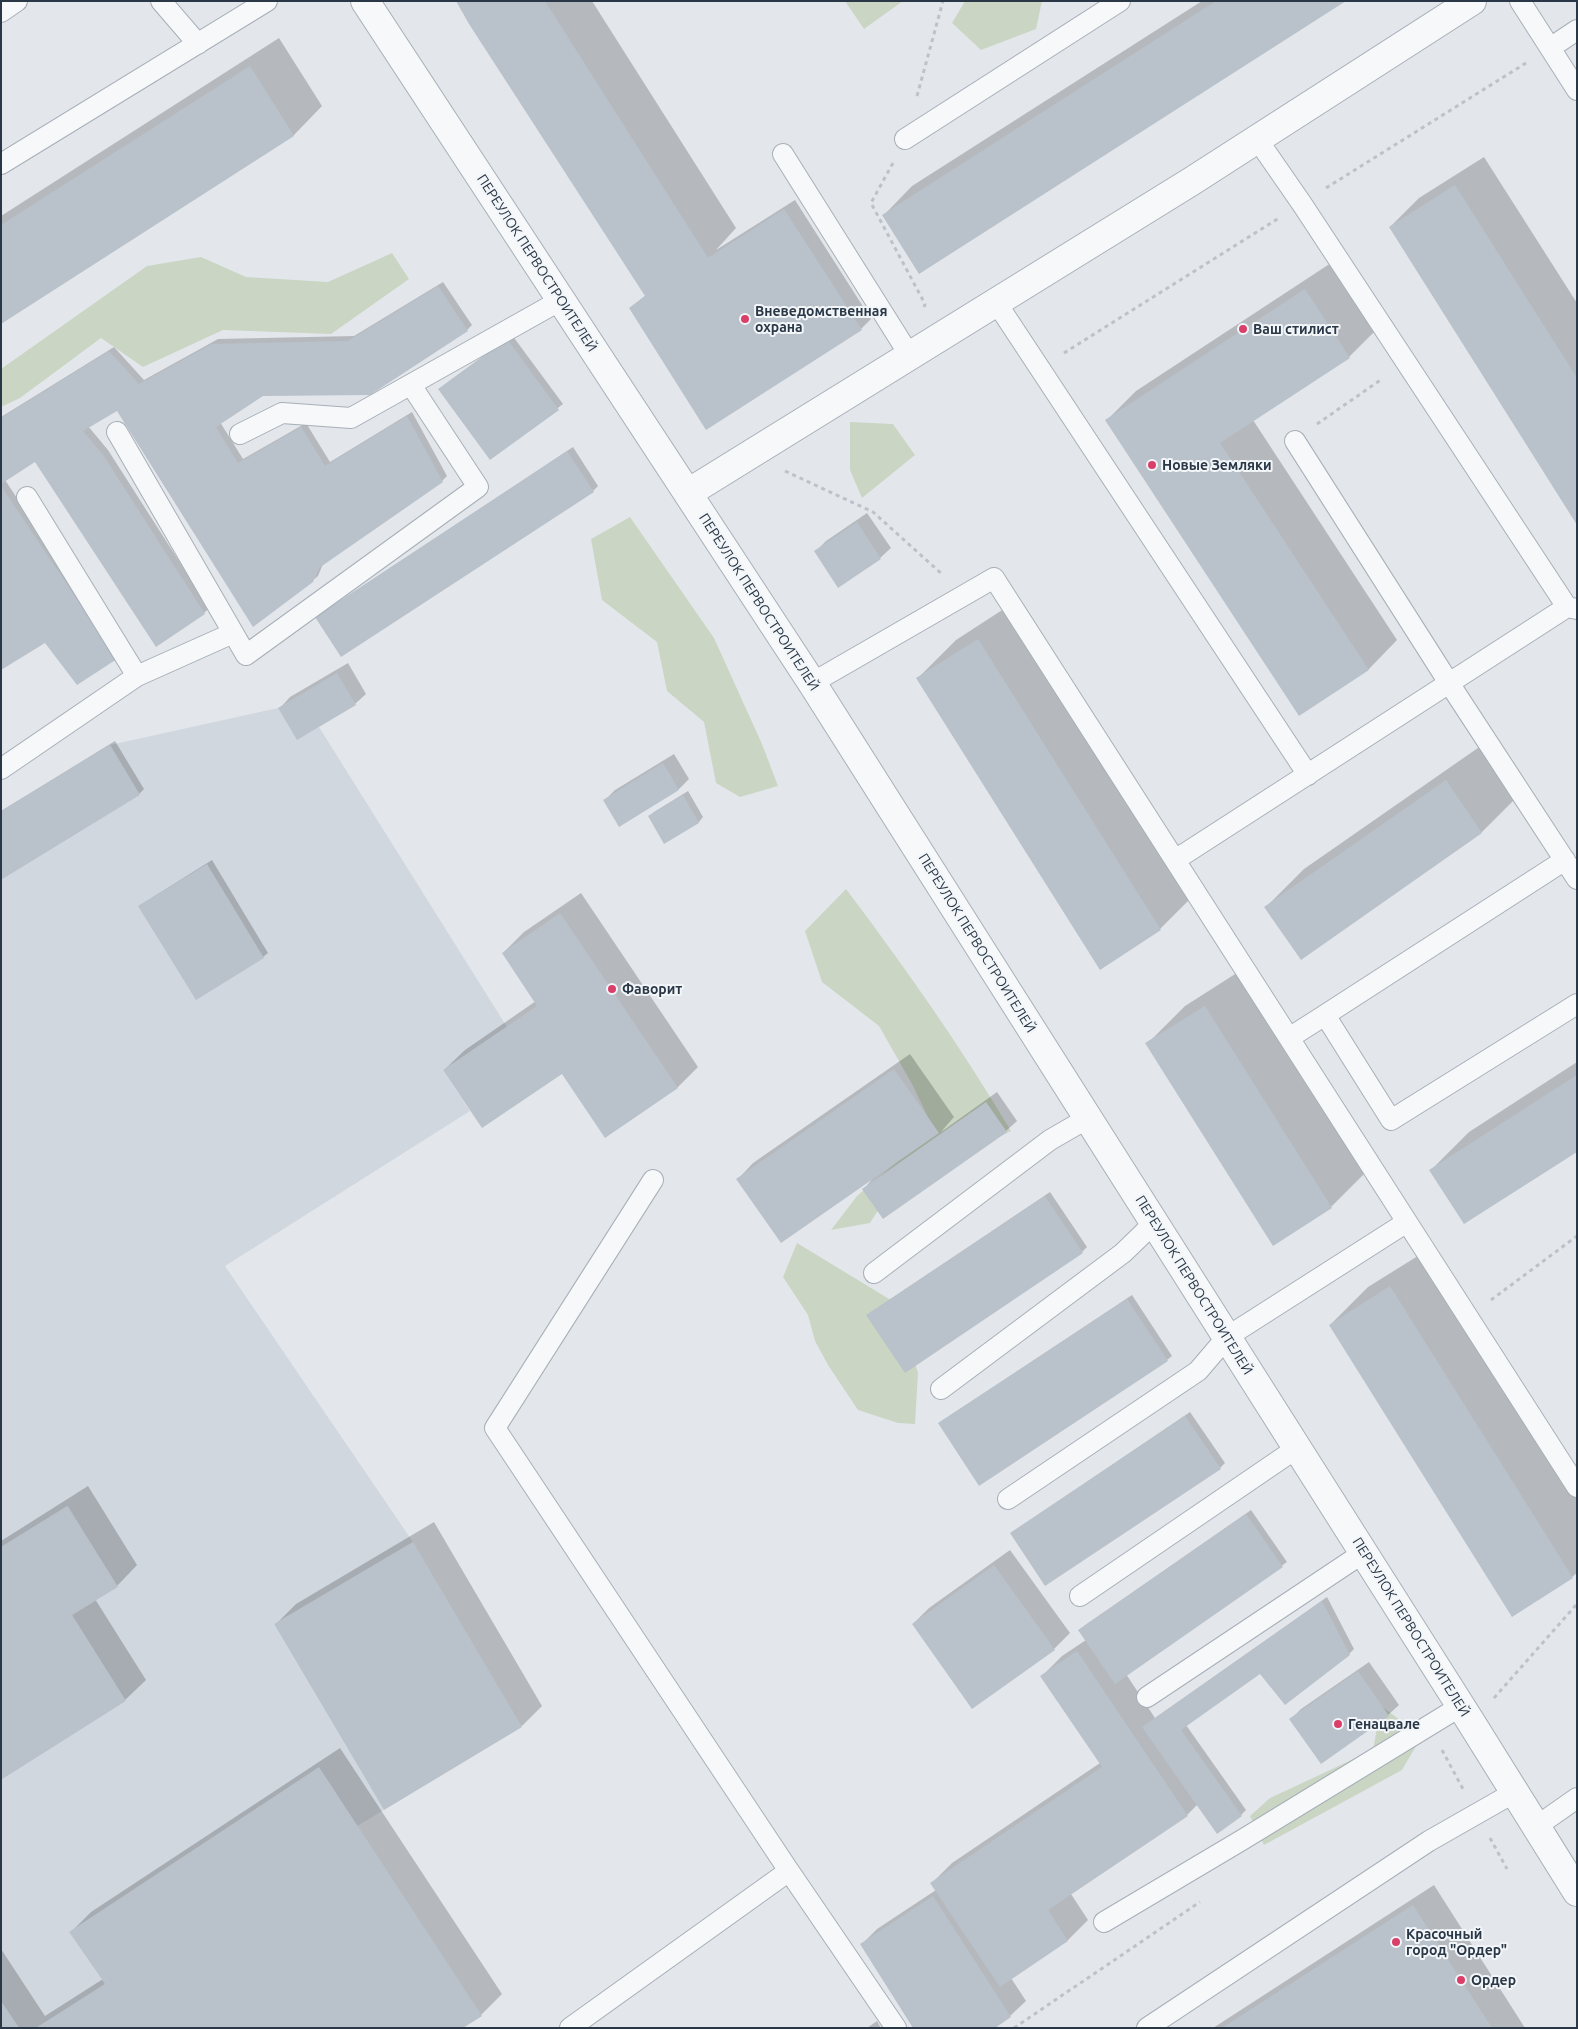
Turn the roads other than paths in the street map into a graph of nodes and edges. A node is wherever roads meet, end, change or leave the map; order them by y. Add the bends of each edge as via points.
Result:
1 (18, 1) edge
2 (161, 1) edge
3 (267, 1) edge
4 (365, 1) edge
5 (1120, 1) edge
6 (1472, 1) edge
7 (1520, 1) edge
8 (1, 12) edge
9 (1577, 30) edge
10 (198, 44) junction
11 (1550, 48) junction
12 (1577, 90) edge
13 (905, 139) road end
14 (1257, 139) junction
15 (783, 154) dead end
16 (1, 164) edge
17 (561, 300) junction
18 (996, 302) junction
19 (910, 356) junction
20 (411, 384) junction
21 (117, 432) dead end
22 (240, 434) dead end
23 (1295, 441) dead end
24 (688, 494) junction
25 (27, 497) dead end
26 (1572, 608) edge
27 (233, 633) junction
28 (137, 676) junction
29 (812, 683) junction
30 (1449, 684) junction
31 (1, 769) edge
32 (1308, 774) junction
33 (1176, 860) junction
34 (1565, 860) junction
35 (1577, 879) edge
36 (1577, 1004) edge
37 (1325, 1015) junction
38 (1289, 1038) junction
39 (1088, 1118) junction
40 (652, 1180) dead end
41 (1407, 1222) junction
42 (1154, 1223) junction
43 (874, 1273) dead end
44 (1227, 1337) junction
45 (941, 1389) dead end
46 (1297, 1448) junction
47 (1574, 1475) edge
48 (1008, 1499) dead end
49 (1363, 1553) junction
50 (1080, 1596) dead end
51 (1147, 1697) dead end
52 (1460, 1706) junction
53 (1515, 1792) junction
54 (1577, 1798) edge
55 (1537, 1826) junction
56 (789, 1871) junction
57 (1577, 1892) edge
58 (1104, 1922) dead end
59 (570, 2028) edge
60 (896, 2028) edge
61 (1147, 2028) edge

1 - 8 lane
2 - 10 lane
3 - 10 lane
4 - 17 street, ПЕРЕУЛОК ПЕРВОСТРОИТЕЛЕЙ
5 - 13 lane
6 - 14 street
7 - 11 lane
9 - 11 lane
10 - 16 lane
11 - 12 lane
14 - 18 street
14 - 26 lane
15 - 19 lane
17 - 20 lane
17 - 24 street, ПЕРЕУЛОК ПЕРВОСТРОИТЕЛЕЙ
18 - 19 street
18 - 32 lane
19 - 24 street
20 - 22 lane via 351,418 282,413
20 - 27 lane via 478,487 246,655
21 - 27 lane
23 - 30 lane
24 - 29 street, ПЕРЕУЛОК ПЕРВОСТРОИТЕЛЕЙ
25 - 28 lane
26 - 30 lane
27 - 28 lane
28 - 31 lane
29 - 33 lane via 994,578
29 - 39 street, ПЕРЕУЛОК ПЕРВОСТРОИТЕЛЕЙ
30 - 32 lane
30 - 34 lane
32 - 33 lane
33 - 38 lane
34 - 35 lane
34 - 37 lane
36 - 37 lane via 1391,1120
37 - 38 lane
38 - 41 lane
39 - 42 street, ПЕРЕУЛОК ПЕРВОСТРОИТЕЛЕЙ
39 - 43 lane via 1050,1140
40 - 56 lane via 495,1428
41 - 44 lane
41 - 47 lane
42 - 44 street, ПЕРЕУЛОК ПЕРВОСТРОИТЕЛЕЙ
42 - 45 lane via 1123,1253
44 - 46 street, ПЕРЕУЛОК ПЕРВОСТРОИТЕЛЕЙ
44 - 48 lane via 1198,1371
46 - 49 street, ПЕРЕУЛОК ПЕРВОСТРОИТЕЛЕЙ
46 - 50 lane
49 - 51 lane
49 - 52 street, ПЕРЕУЛОК ПЕРВОСТРОИТЕЛЕЙ
52 - 53 street, ПЕРЕУЛОК ПЕРВОСТРОИТЕЛЕЙ
52 - 58 lane
53 - 55 street, ПЕРЕУЛОК ПЕРВОСТРОИТЕЛЕЙ
53 - 61 lane via 1429,1841
54 - 55 lane
55 - 57 street, ПЕРЕУЛОК ПЕРВОСТРОИТЕЛЕЙ
56 - 59 lane
56 - 60 lane

